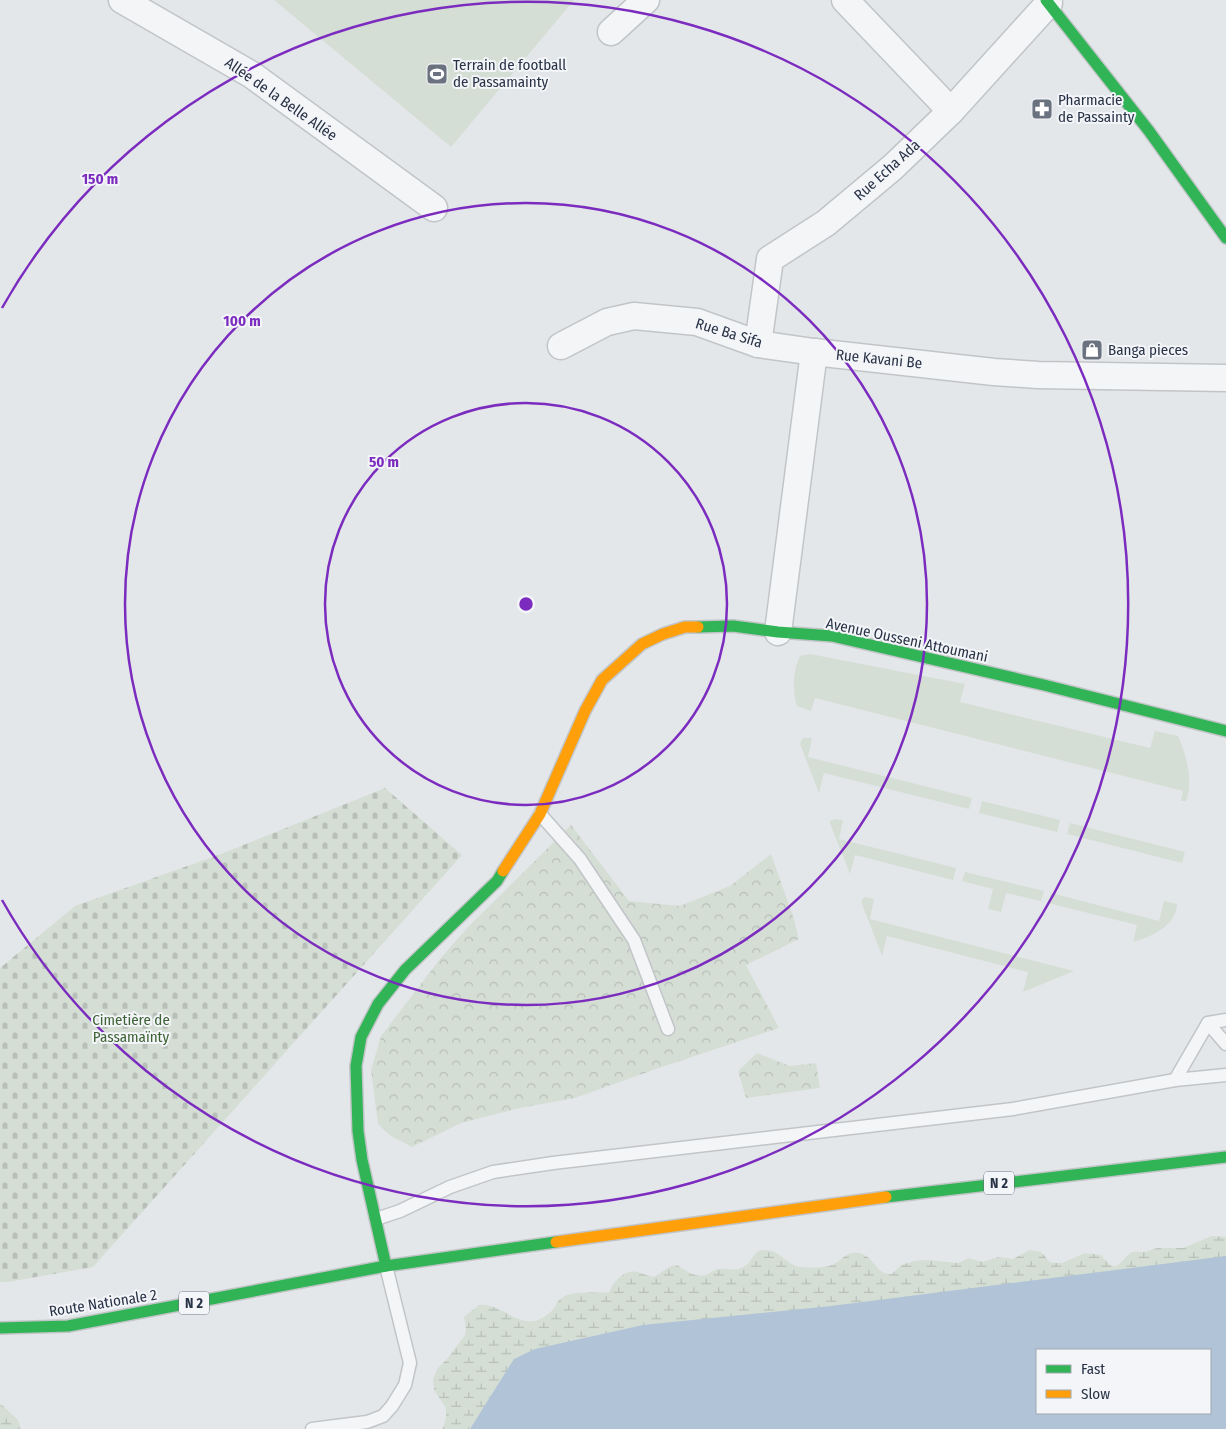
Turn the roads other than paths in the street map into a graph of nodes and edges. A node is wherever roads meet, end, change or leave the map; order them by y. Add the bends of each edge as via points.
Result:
1 (122, 0) edge
2 (646, 0) edge
3 (845, 0) edge
4 (1048, 2) edge
5 (611, 32) dead end
6 (951, 111) junction
7 (434, 208) dead end
8 (1226, 238) edge
9 (758, 344) junction
10 (561, 346) dead end
11 (814, 352) junction
12 (1226, 378) edge
13 (778, 632) junction
14 (1226, 730) edge
15 (540, 814) junction
16 (1226, 1020) edge
17 (1208, 1023) junction
18 (668, 1029) dead end
19 (1226, 1044) edge
20 (1226, 1075) edge
21 (1175, 1080) junction
22 (1226, 1157) edge
23 (376, 1219) junction
24 (386, 1266) junction
25 (0, 1328) edge
26 (312, 1429) edge

1 - 7 street, Allée de la Belle Allée via 252,75
2 - 5 street
3 - 6 street
4 - 6 street, Rue Echa Ada
4 - 8 main road via 1149,131
6 - 9 street, Rue Echa Ada via 893,167 826,223 770,259
9 - 10 street, Rue Ba Sifa via 697,322 634,316 607,322
9 - 11 street, Rue Ba Sifa
11 - 12 street, Rue Kavani Be via 1038,375
11 - 13 street, Rue Kavani Be
13 - 14 main road, Avenue Ousseni Attoumani via 832,636
13 - 15 main road, Avenue Ousseni Attoumani via 733,626 685,627 642,644 602,680
15 - 18 lane via 580,859 634,940
15 - 23 main road, Avenue Ousseni Attoumani via 497,880 405,970 378,1004 361,1037 356,1066 358,1131
16 - 17 lane
17 - 19 lane
17 - 21 lane
20 - 21 lane
21 - 23 lane via 1013,1109 493,1172
22 - 24 main road, N 2 via 829,1204
23 - 24 main road, Avenue Ousseni Attoumani
24 - 25 main road, Route Nationale 2 / N 2 via 68,1326
24 - 26 lane via 410,1363 405,1385 383,1416 367,1422

